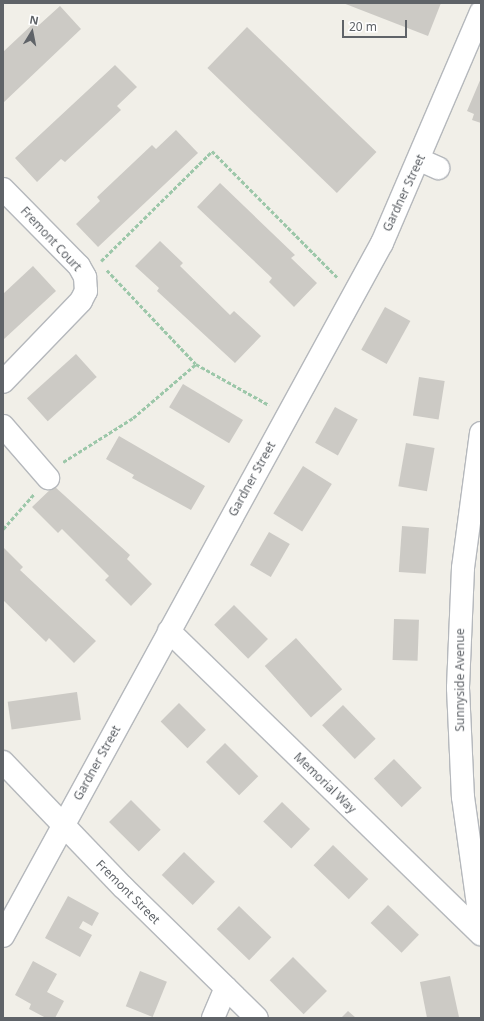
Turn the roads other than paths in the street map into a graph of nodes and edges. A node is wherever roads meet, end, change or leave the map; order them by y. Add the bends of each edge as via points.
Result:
1 (481, 12) edge
2 (3, 189) edge
3 (3, 382) edge
4 (3, 426) edge
5 (481, 433) edge
6 (48, 478) road end
7 (169, 631) junction
8 (3, 762) edge
9 (63, 827) junction
10 (481, 927) edge
11 (481, 934) edge
12 (3, 936) edge
13 (226, 988) junction
14 (212, 1018) edge
15 (257, 1018) edge

1 - 7 street, Gardner Street via 429,164 353,293
2 - 3 street, Fremont Court via 79,266 92,270 81,301
4 - 6 street
5 - 10 street, Sunnyside Avenue via 463,568 458,688 463,797
7 - 9 street, Gardner Street
7 - 11 street, Memorial Way
8 - 9 street, Fremont Street
9 - 12 street, Gardner Street
9 - 13 street, Fremont Street
13 - 14 street
13 - 15 street, Fremont Street

